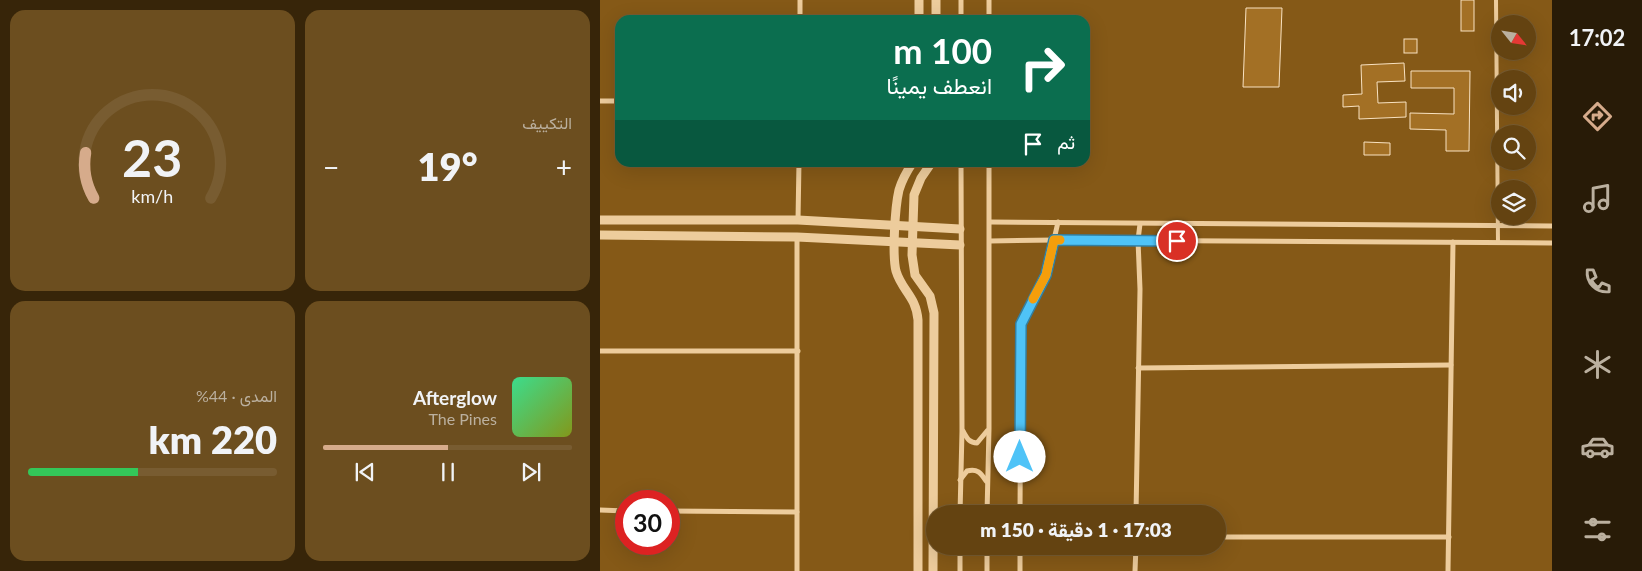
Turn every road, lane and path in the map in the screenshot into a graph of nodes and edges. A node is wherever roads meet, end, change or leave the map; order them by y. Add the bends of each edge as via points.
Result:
1 (800, 0) edge
2 (919, 0) edge
3 (936, 0) edge
4 (961, 0) edge
5 (989, 0) edge
6 (1496, 0) edge
7 (936, 10) junction
8 (800, 15) edge
9 (919, 15) edge
10 (936, 15) edge
11 (962, 15) edge
12 (989, 15) edge
13 (600, 101) edge
14 (615, 102) edge
15 (799, 167) edge
16 (910, 167) edge
17 (929, 167) edge
18 (961, 167) edge
19 (989, 167) edge
20 (600, 220) edge
21 (798, 220) junction
22 (990, 222) junction
23 (1058, 222) junction
24 (1140, 224) junction
25 (896, 225) junction
26 (912, 226) junction
27 (1498, 226) junction
28 (1552, 226) edge
29 (960, 229) junction
30 (600, 235) edge
31 (798, 237) junction
32 (1054, 240) junction
33 (1138, 240) junction
34 (895, 241) junction
35 (990, 241) junction
36 (912, 242) junction
37 (1453, 242) junction
38 (1498, 243) junction
39 (1552, 243) edge
40 (960, 245) junction
41 (600, 351) edge
42 (798, 351) junction
43 (1450, 364) junction
44 (1138, 368) junction
45 (989, 429) junction
46 (962, 431) junction
47 (918, 466) junction
48 (934, 466) junction
49 (960, 480) junction
50 (986, 481) junction
51 (960, 505) edge
52 (987, 505) edge
53 (1020, 505) edge
54 (1136, 505) edge
55 (600, 510) edge
56 (615, 511) edge
57 (680, 511) edge
58 (797, 512) junction
59 (1226, 537) edge
60 (1449, 537) junction
61 (960, 555) edge
62 (987, 555) edge
63 (1020, 555) edge
64 (1136, 555) edge
65 (797, 571) edge
66 (918, 571) edge
67 (933, 571) edge
68 (960, 571) edge
69 (987, 571) edge
70 (1020, 571) edge
71 (1135, 571) edge
72 (1448, 571) edge

1 - 8 street
2 - 9 street
3 - 7 street
4 - 11 street
5 - 12 street
6 - 27 lane
7 - 9 street
7 - 10 street
13 - 14 street
15 - 21 street
16 - 25 street via 899,191
17 - 26 street via 914,195
18 - 29 street
19 - 22 street
20 - 21 street
21 - 25 street
22 - 23 street
22 - 35 street
23 - 24 street
23 - 32 street
24 - 27 street
24 - 33 street
25 - 26 street
25 - 34 street
26 - 29 street
26 - 36 street
27 - 28 street
27 - 38 lane
29 - 40 street
30 - 31 street
31 - 34 street
31 - 42 street
32 - 33 street
32 - 35 street
32 - 53 street via 1046,275 1021,324
33 - 37 street
33 - 44 street
34 - 36 street
34 - 47 street via 896,271 915,304 918,320
35 - 45 street
36 - 40 street
36 - 48 street via 915,275 930,296 934,313
37 - 38 street
37 - 43 street
38 - 39 street
40 - 46 street
41 - 42 street
42 - 58 street
43 - 44 street
43 - 60 street
44 - 54 street
45 - 46 street via 977,443 969,441
45 - 50 street
46 - 49 street
47 - 48 street
47 - 66 street
48 - 67 street
49 - 50 street via 967,472 975,470
49 - 51 street
50 - 52 street
55 - 56 street
57 - 58 street
58 - 65 street
59 - 60 street
60 - 72 street
61 - 68 street
62 - 69 street
63 - 70 street
64 - 71 street

